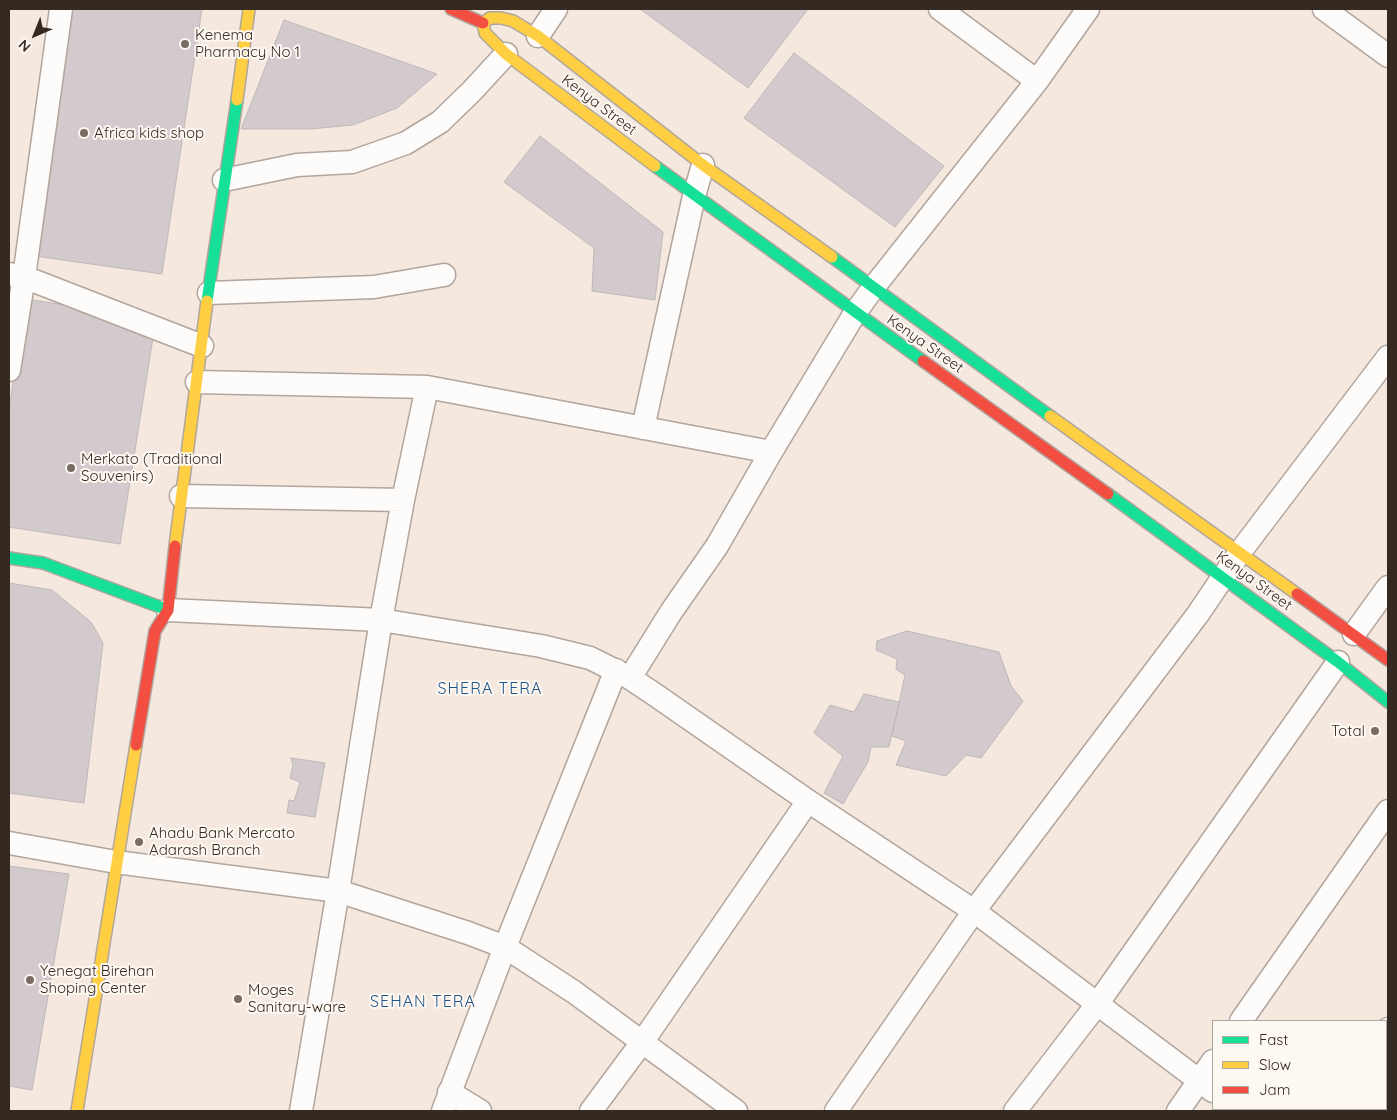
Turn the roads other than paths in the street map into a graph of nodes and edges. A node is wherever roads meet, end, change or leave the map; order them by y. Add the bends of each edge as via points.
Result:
1 (61, 9) edge
2 (249, 9) edge
3 (451, 9) edge
4 (556, 9) edge
5 (940, 9) edge
6 (1088, 9) edge
7 (1324, 9) edge
8 (483, 23) junction
9 (538, 36) junction
10 (506, 54) junction
11 (1388, 56) edge
12 (1037, 80) junction
13 (703, 165) junction
14 (224, 180) junction
15 (694, 196) junction
16 (16, 275) edge
17 (444, 275) dead end
18 (873, 288) junction
19 (209, 293) junction
20 (855, 313) junction
21 (202, 346) junction
22 (1388, 357) edge
23 (9, 370) edge
24 (197, 382) junction
25 (426, 387) junction
26 (643, 428) junction
27 (771, 452) junction
28 (181, 496) junction
29 (403, 500) junction
30 (1240, 552) junction
31 (9, 558) edge
32 (1223, 577) junction
33 (1388, 587) edge
34 (168, 610) junction
35 (381, 620) junction
36 (1354, 634) junction
37 (1388, 660) edge
38 (1338, 662) junction
39 (623, 674) junction
40 (1388, 702) edge
41 (808, 801) junction
42 (1388, 812) edge
43 (9, 843) edge
44 (116, 862) junction
45 (338, 891) junction
46 (974, 911) junction
47 (505, 947) junction
48 (1098, 1003) junction
49 (1242, 1020) edge
50 (643, 1041) junction
51 (1212, 1065) edge
52 (1207, 1086) edge
53 (446, 1101) edge
54 (77, 1111) edge
55 (301, 1111) edge
56 (480, 1111) edge
57 (591, 1111) edge
58 (736, 1111) edge
59 (836, 1111) edge
60 (1015, 1111) edge
61 (1178, 1111) edge

1 - 16 street
2 - 14 main road
3 - 8 main road
4 - 9 street
5 - 12 street
6 - 12 street
7 - 11 street
8 - 9 main road via 490,18 501,18 513,21
8 - 10 main road, Kenya Street via 485,33
9 - 13 main road
10 - 14 street via 440,122 406,143 352,162 297,165
10 - 15 main road, Kenya Street
12 - 18 street
13 - 15 street
13 - 18 main road
14 - 19 main road
15 - 20 main road, Kenya Street
15 - 26 street
16 - 21 street
16 - 23 street
17 - 19 street via 374,287
18 - 20 street
18 - 30 main road
19 - 21 main road
20 - 27 street
20 - 32 main road, Kenya Street
21 - 24 main road
22 - 30 street
24 - 25 street
24 - 28 main road
25 - 26 street
25 - 29 street
26 - 27 street
27 - 39 street via 717,546 672,612
28 - 29 street
28 - 34 main road
29 - 35 street
30 - 32 street
30 - 36 main road
31 - 34 main road via 44,564
32 - 38 main road, Kenya Street
32 - 46 street
33 - 36 street
34 - 35 street
34 - 44 main road via 155,630
35 - 39 street via 541,646 590,658
35 - 45 street
36 - 37 main road
38 - 40 main road, Kenya Street
38 - 48 street
39 - 41 street
39 - 47 street
41 - 46 street
41 - 50 street
42 - 49 street
43 - 44 street
44 - 45 street
44 - 54 main road
45 - 47 street
45 - 55 street
46 - 48 street
46 - 59 street
47 - 50 street
47 - 53 street
48 - 52 street
48 - 60 street
50 - 57 street
50 - 58 street
51 - 52 street
52 - 61 street
53 - 56 street

